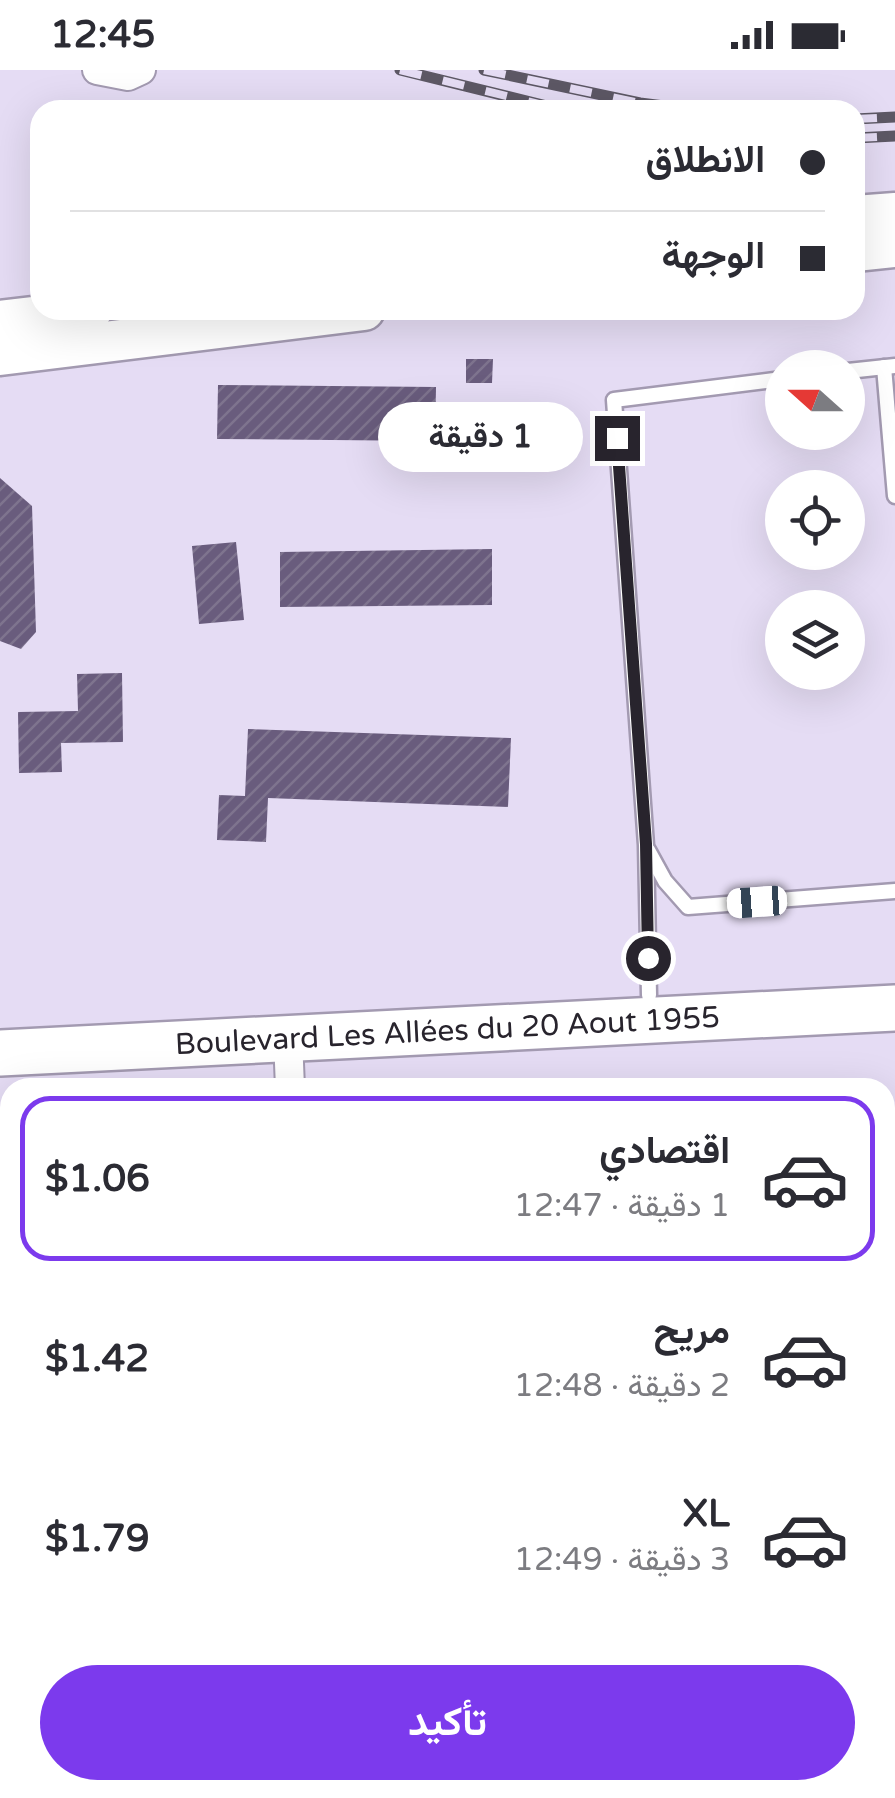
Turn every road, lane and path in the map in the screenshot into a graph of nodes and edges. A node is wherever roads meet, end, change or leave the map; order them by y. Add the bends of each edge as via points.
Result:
1 (97, 70) edge
2 (141, 70) edge
3 (895, 213) edge
4 (865, 215) edge
5 (895, 247) edge
6 (865, 249) edge
7 (30, 318) edge
8 (285, 320) edge
9 (0, 322) edge
10 (0, 356) edge
11 (889, 366) edge
12 (765, 382) edge
13 (895, 496) edge
14 (646, 844) junction
15 (895, 891) edge
16 (895, 984) edge
17 (649, 995) junction
18 (895, 1008) edge
19 (0, 1028) edge
20 (288, 1038) junction
21 (0, 1052) edge
22 (290, 1078) edge

1 - 2 street via 128,76
3 - 4 main road
5 - 6 main road
7 - 9 main road
8 - 10 main road
11 - 13 lane
12 - 14 lane via 614,400
14 - 15 lane via 688,907
14 - 17 lane
16 - 17 main road, Boulevard Les Allées du 20 Aout 1955
17 - 19 main road, Boulevard Les Allées du 20 Aout 1955
18 - 20 main road, Boulevard Les Allées du 20 Aout 1955
20 - 21 main road, Boulevard Les Allées du 20 Aout 1955
20 - 22 street

